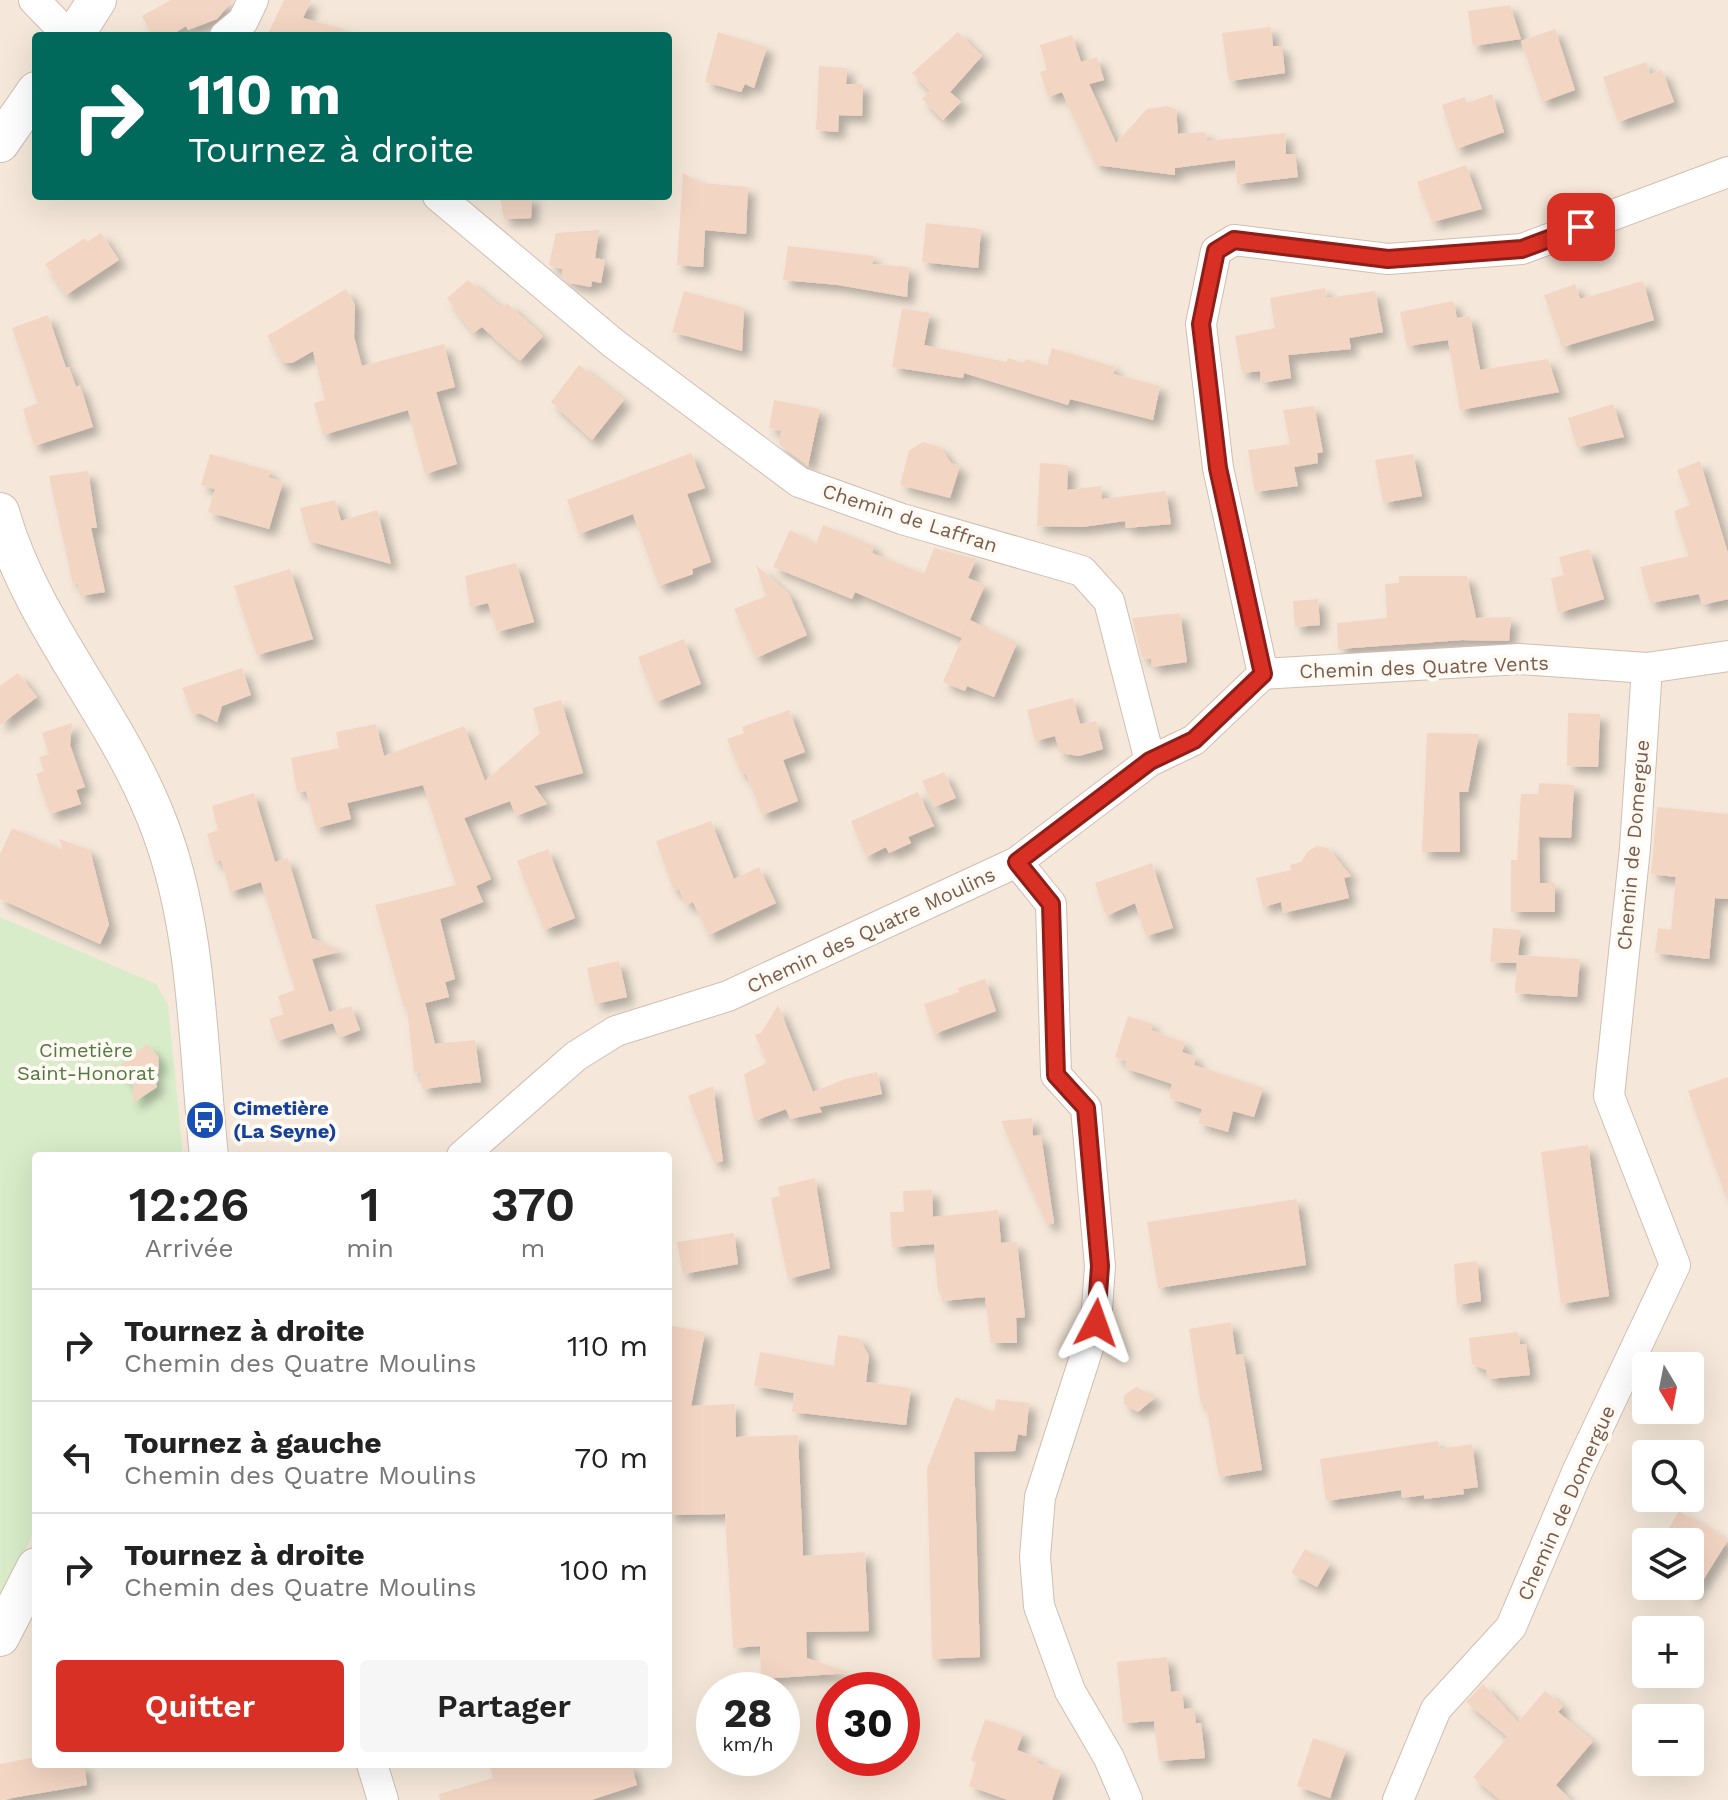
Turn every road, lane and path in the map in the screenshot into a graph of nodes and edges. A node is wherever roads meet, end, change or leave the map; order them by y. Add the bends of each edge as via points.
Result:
1 (34, 0) edge
2 (97, 0) edge
3 (253, 0) edge
4 (67, 32) edge
5 (74, 32) edge
6 (230, 32) edge
7 (32, 97) edge
8 (0, 143) edge
9 (1728, 172) edge
10 (443, 200) edge
11 (0, 512) edge
12 (1728, 656) edge
13 (1647, 668) junction
14 (1263, 674) junction
15 (1150, 761) junction
16 (1017, 862) junction
17 (209, 1152) edge
18 (467, 1152) edge
19 (32, 1575) edge
20 (0, 1637) edge
21 (373, 1768) edge
22 (383, 1800) edge
23 (1127, 1800) edge
24 (1398, 1800) edge

1 - 4 street
2 - 5 street
3 - 6 street via 243,21
7 - 8 street
9 - 14 street via 1522,249 1388,259 1234,240 1216,251 1201,324 1218,468
10 - 15 street, Chemin de Laffran via 613,343 799,482 902,519 1082,571 1109,601
11 - 17 street via 34,594 138,776 170,854 188,949
12 - 13 street, Chemin des Quatre Vents
13 - 14 street, Chemin des Quatre Vents via 1520,659
13 - 24 street, Chemin de Domergue via 1609,1096 1675,1265 1511,1627 1436,1709
14 - 15 street, Chemin des Quatre Moulins via 1194,740
15 - 16 street, Chemin des Quatre Moulins
16 - 18 street, Chemin des Quatre Moulins via 728,996 616,1031 576,1056
16 - 23 street via 1051,904 1056,1075 1086,1108 1100,1266 1096,1323 1040,1497 1035,1557 1039,1606 1070,1691
19 - 20 street
21 - 22 street

